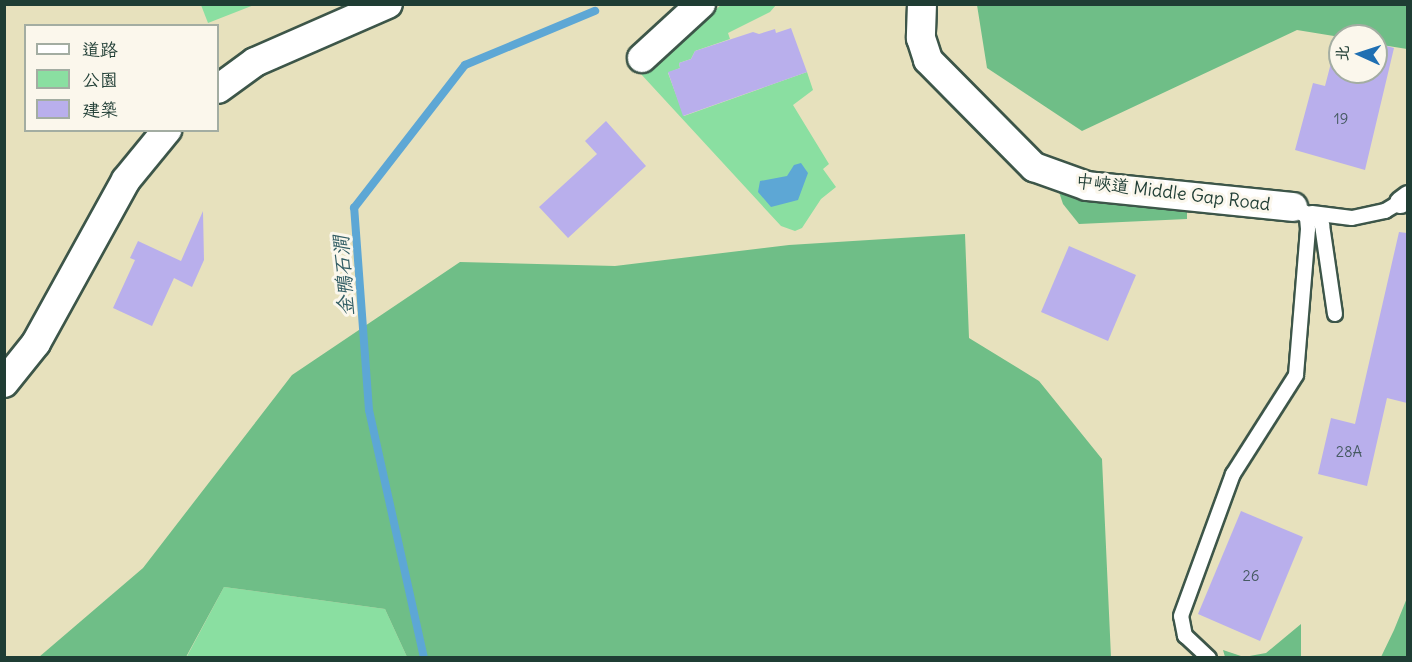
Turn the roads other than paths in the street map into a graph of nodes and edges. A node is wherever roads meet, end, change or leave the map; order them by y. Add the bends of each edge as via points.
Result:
1 (388, 4) edge
2 (702, 4) edge
3 (922, 4) edge
4 (642, 58) dead end
5 (219, 88) edge
6 (165, 132) edge
7 (1404, 199) edge
8 (1293, 207) junction
9 (1335, 314) dead end
10 (4, 383) edge
11 (1209, 657) edge

1 - 5 street via 255,62
2 - 4 street
3 - 8 street, 中峽道 Middle Gap Road via 921,38 928,60 1034,167 1087,186
6 - 10 street via 126,180 36,343
7 - 8 lane, 中峽道 Middle Gap Road via 1385,211 1352,218 1322,217
8 - 9 lane via 1317,218 1322,225
8 - 11 lane via 1307,217 1308,228 1296,375 1233,474 1181,616 1185,636

